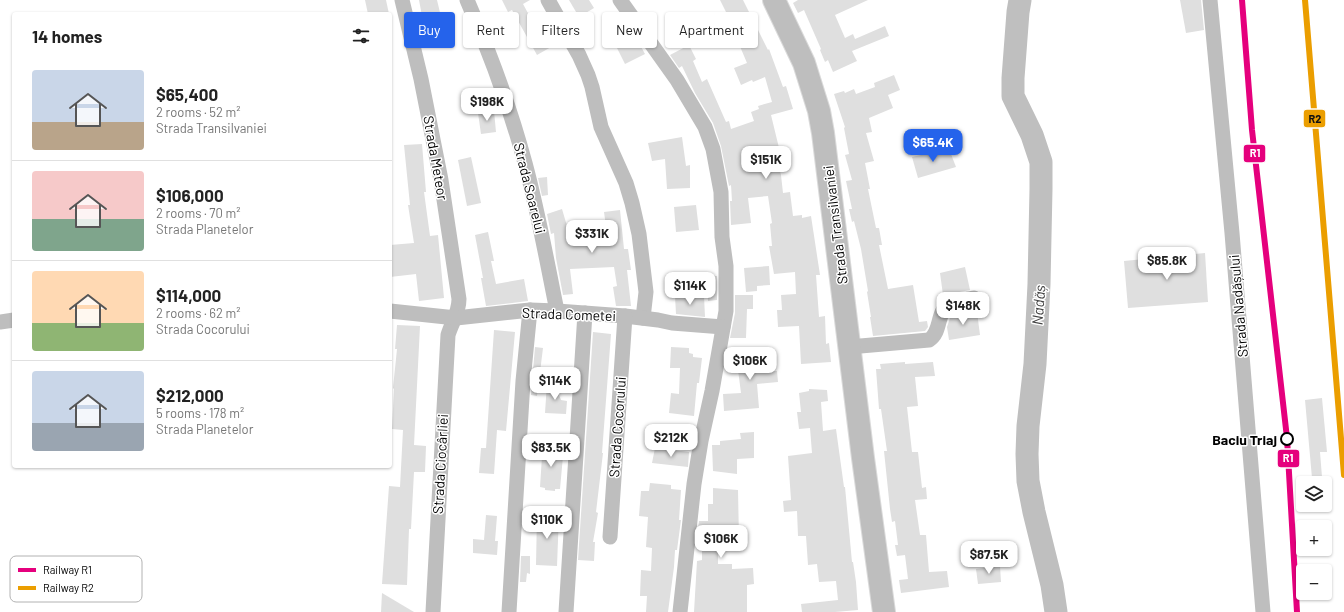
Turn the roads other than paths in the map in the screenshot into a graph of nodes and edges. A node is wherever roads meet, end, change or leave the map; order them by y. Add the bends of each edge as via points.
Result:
1 (402, 0) edge
2 (467, 0) edge
3 (548, 0) edge
4 (620, 0) edge
5 (774, 0) edge
6 (1210, 0) edge
7 (974, 298) dead end
8 (392, 310) edge
9 (530, 310) junction
10 (557, 311) junction
11 (585, 313) junction
12 (625, 316) junction
13 (456, 318) junction
14 (643, 318) junction
15 (12, 320) edge
16 (0, 322) edge
17 (723, 326) junction
18 (850, 347) junction
19 (610, 537) dead end
20 (433, 612) edge
21 (509, 612) edge
22 (566, 612) edge
23 (680, 612) edge
24 (884, 612) edge
25 (1263, 612) edge

1 - 13 street, Strada Meteor via 422,79 441,180 459,299
2 - 10 street, Strada Soarelui via 505,97 525,164
3 - 14 street via 588,75 601,127 632,203 639,234 646,292
4 - 17 street via 677,80 705,127 713,149 721,192 722,237 726,266 726,311
5 - 18 main road, Strada Transilvaniei via 804,63 819,111
6 - 25 street, Strada Nadășului
7 - 18 street via 947,305 936,334 929,340
8 - 13 street, Strada Cometei
9 - 10 street, Strada Cometei
9 - 13 street, Strada Cometei
9 - 21 street via 523,381
10 - 11 street, Strada Cometei
11 - 12 street, Strada Cometei
11 - 22 street
12 - 14 street, Strada Cometei
12 - 19 street, Strada Cocorului
13 - 20 street, Strada Ciocârliei via 448,335
14 - 17 street, Strada Cometei via 672,323
15 - 16 street
17 - 23 street via 694,484
18 - 24 main road, Strada Transilvaniei

